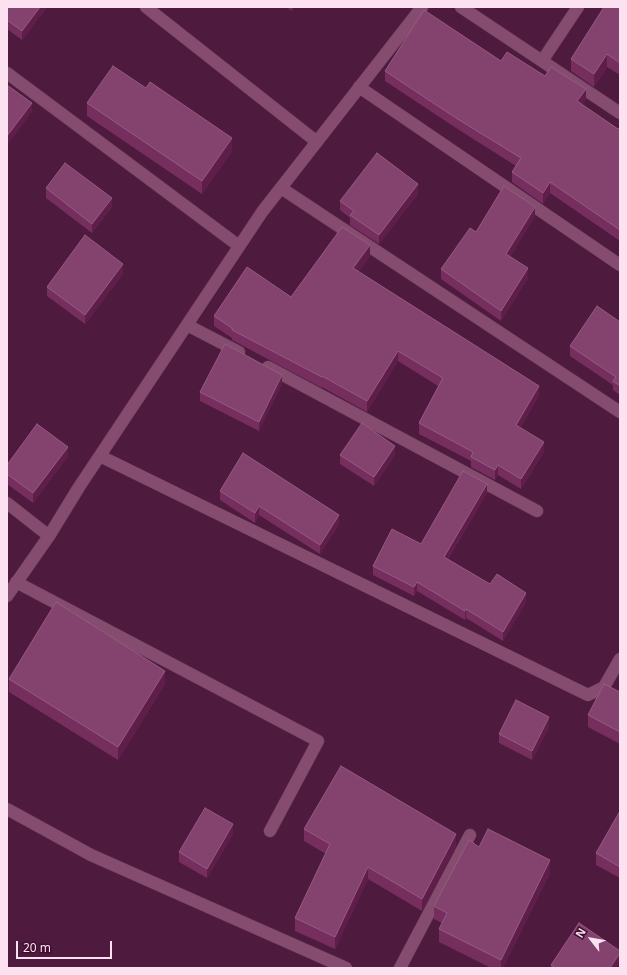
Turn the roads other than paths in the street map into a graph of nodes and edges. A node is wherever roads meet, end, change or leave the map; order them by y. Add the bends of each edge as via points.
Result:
1 (146, 7) edge
2 (422, 7) edge
3 (461, 7) edge
4 (578, 7) edge
5 (542, 61) junction
6 (7, 72) edge
7 (359, 87) junction
8 (620, 113) edge
9 (317, 142) junction
10 (281, 188) junction
11 (239, 246) junction
12 (620, 265) edge
13 (188, 325) junction
14 (620, 412) edge
15 (100, 456) junction
16 (7, 502) edge
17 (538, 511) dead end
18 (49, 536) junction
19 (16, 582) junction
20 (7, 596) edge
21 (620, 659) edge
22 (7, 809) edge
23 (270, 831) dead end
24 (470, 835) dead end
25 (346, 968) edge
26 (400, 968) edge

1 - 9 street
2 - 7 street
3 - 5 street
4 - 5 street
5 - 8 street
6 - 11 street
7 - 9 street
7 - 12 street
9 - 10 street
10 - 11 street
10 - 14 street
11 - 13 street
13 - 15 street
13 - 17 street
15 - 18 street
15 - 21 street via 588,695 604,687
16 - 18 street
18 - 19 street
19 - 20 street
19 - 23 street via 318,741
22 - 25 street via 91,856
24 - 26 street

